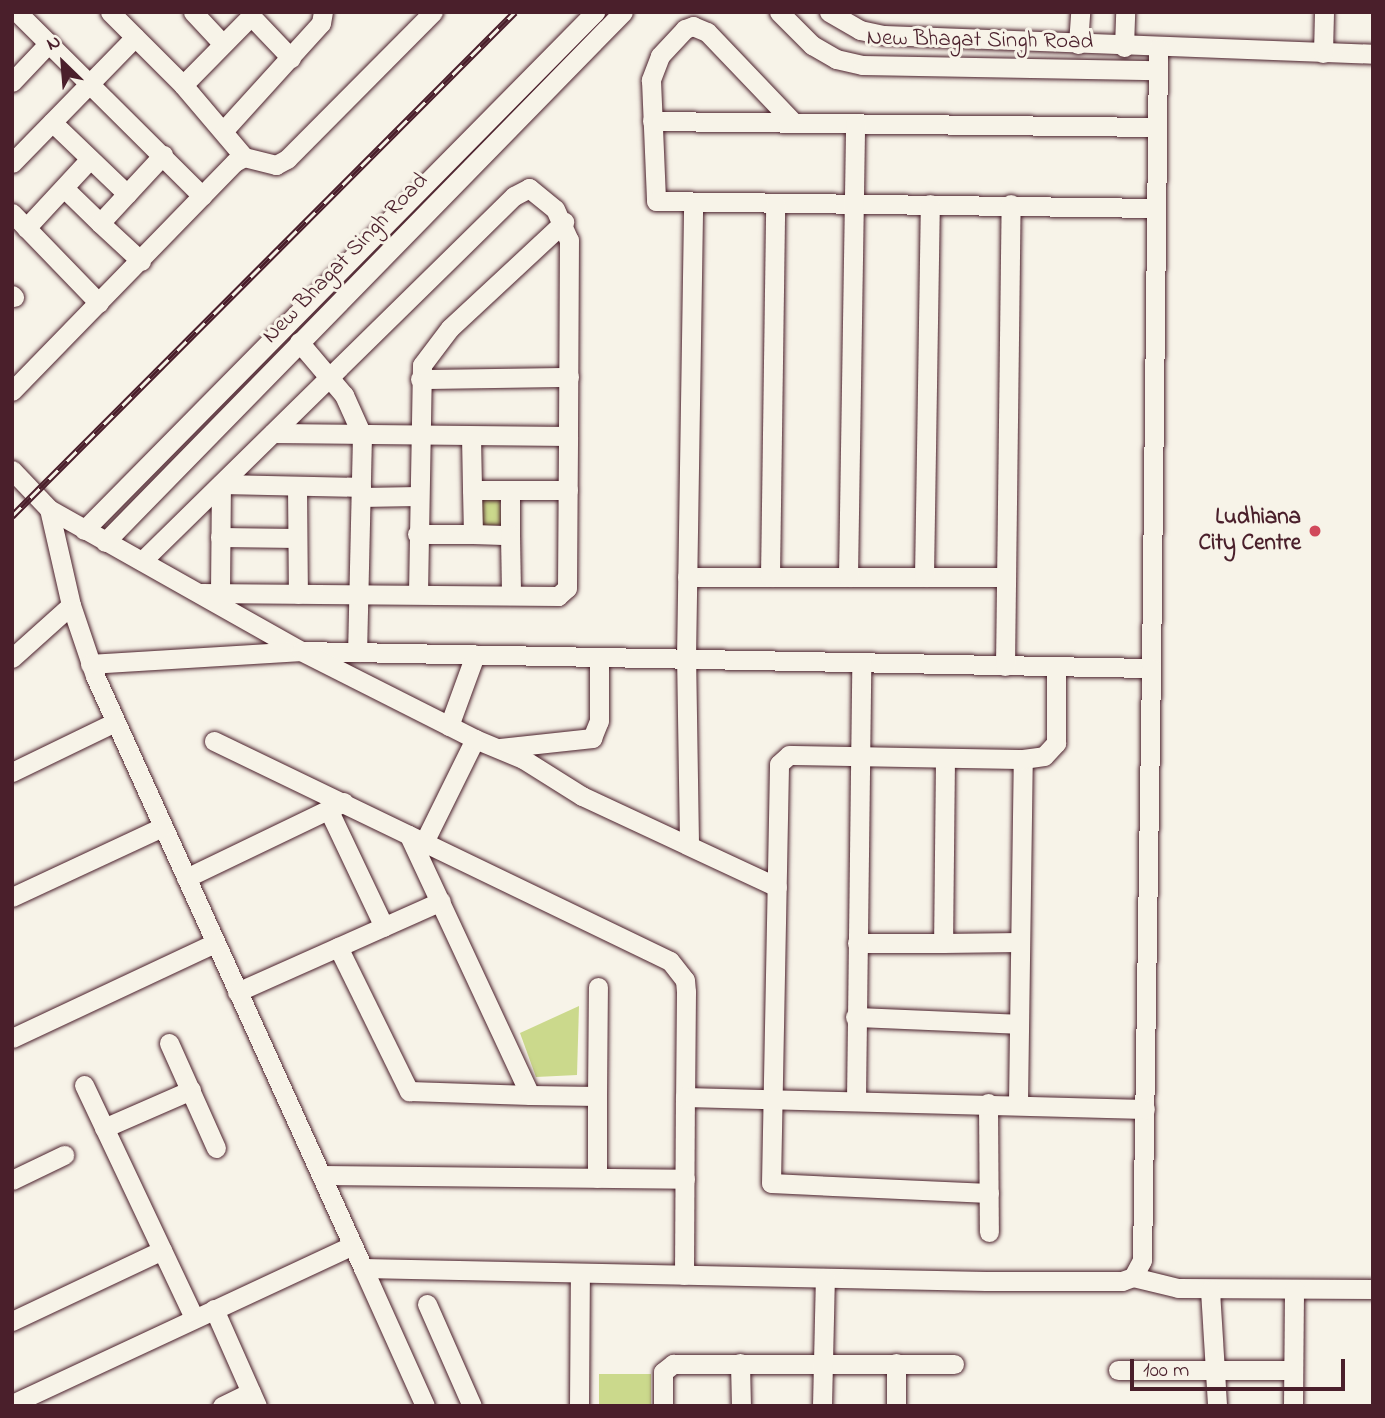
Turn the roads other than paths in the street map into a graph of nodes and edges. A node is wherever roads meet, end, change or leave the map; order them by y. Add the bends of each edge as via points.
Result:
1 (17, 12) edge
2 (110, 12) edge
3 (323, 12) edge
4 (433, 12) edge
5 (596, 12) edge
6 (623, 12) edge
7 (779, 12) edge
8 (829, 12) edge
9 (1080, 12) edge
10 (1125, 12) edge
11 (1324, 12) edge
12 (195, 13) edge
13 (249, 14) edge
14 (135, 37) junction
15 (49, 43) junction
16 (222, 43) junction
17 (1078, 44) junction
18 (1125, 47) junction
19 (1157, 48) junction
20 (1323, 53) junction
21 (1373, 54) edge
22 (291, 58) junction
23 (1157, 69) junction
24 (12, 82) edge
25 (89, 84) junction
26 (183, 85) junction
27 (652, 121) junction
28 (52, 122) junction
29 (794, 123) junction
30 (855, 123) junction
31 (1157, 127) junction
32 (224, 130) junction
33 (163, 155) junction
34 (244, 157) junction
35 (90, 159) junction
36 (12, 163) edge
37 (64, 187) junction
38 (127, 194) junction
39 (202, 196) junction
40 (693, 204) junction
41 (775, 204) junction
42 (853, 204) junction
43 (930, 204) junction
44 (1012, 204) junction
45 (1153, 208) junction
46 (12, 213) edge
47 (564, 222) junction
48 (100, 223) junction
49 (26, 228) junction
50 (141, 261) junction
51 (99, 303) junction
52 (299, 342) junction
53 (569, 377) junction
54 (330, 378) junction
55 (420, 379) junction
56 (12, 391) edge
57 (273, 433) junction
58 (362, 435) junction
59 (419, 435) junction
60 (471, 436) junction
61 (568, 436) junction
62 (12, 470) edge
63 (221, 484) junction
64 (297, 486) junction
65 (472, 490) junction
66 (510, 490) junction
67 (568, 490) junction
68 (361, 492) junction
69 (418, 496) junction
70 (50, 509) junction
71 (83, 530) junction
72 (416, 534) junction
73 (473, 534) junction
74 (510, 535) junction
75 (220, 537) junction
76 (297, 538) junction
77 (105, 542) junction
78 (142, 561) junction
79 (1006, 576) junction
80 (687, 577) junction
81 (770, 577) junction
82 (848, 577) junction
83 (924, 577) junction
84 (210, 593) junction
85 (298, 594) junction
86 (418, 594) junction
87 (358, 596) junction
88 (511, 596) junction
89 (71, 605) junction
90 (301, 651) junction
91 (357, 652) junction
92 (475, 655) junction
93 (599, 657) junction
94 (12, 658) edge
95 (686, 659) junction
96 (861, 663) junction
97 (90, 664) junction
98 (1005, 666) junction
99 (1056, 667) junction
100 (1151, 668) junction
101 (115, 723) junction
102 (449, 726) junction
103 (475, 739) junction
104 (214, 741) dead end
105 (499, 748) junction
106 (859, 757) junction
107 (945, 758) junction
108 (1023, 759) junction
109 (12, 772) edge
110 (336, 807) junction
111 (162, 827) junction
112 (416, 838) junction
113 (689, 843) junction
114 (186, 878) junction
115 (777, 887) junction
116 (12, 897) edge
117 (441, 901) junction
118 (384, 927) junction
119 (1020, 942) junction
120 (215, 943) junction
121 (856, 943) junction
122 (943, 943) junction
123 (338, 947) junction
124 (598, 987) dead end
125 (237, 992) junction
126 (855, 1017) junction
127 (1019, 1024) junction
128 (12, 1038) edge
129 (169, 1043) dead end
130 (84, 1085) dead end
131 (191, 1090) junction
132 (530, 1095) junction
133 (597, 1096) junction
134 (685, 1097) junction
135 (774, 1098) junction
136 (856, 1100) junction
137 (988, 1103) junction
138 (1018, 1103) junction
139 (1144, 1109) junction
140 (104, 1128) junction
141 (216, 1148) dead end
142 (64, 1155) dead end
143 (322, 1175) junction
144 (597, 1178) junction
145 (685, 1179) junction
146 (12, 1180) edge
147 (989, 1193) junction
148 (989, 1232) dead end
149 (353, 1245) junction
150 (162, 1250) junction
151 (363, 1268) junction
152 (580, 1273) junction
153 (684, 1275) junction
154 (1133, 1277) junction
155 (825, 1278) junction
156 (1294, 1289) junction
157 (1373, 1289) edge
158 (1210, 1290) junction
159 (427, 1304) dead end
160 (214, 1309) junction
161 (194, 1318) junction
162 (12, 1321) edge
163 (740, 1363) junction
164 (896, 1363) junction
165 (822, 1364) junction
166 (954, 1364) dead end
167 (1118, 1370) dead end
168 (1217, 1370) junction
169 (1293, 1370) junction
170 (254, 1399) edge
171 (12, 1404) edge
172 (222, 1406) edge
173 (425, 1406) edge
174 (472, 1406) edge
175 (579, 1406) edge
176 (663, 1406) edge
177 (741, 1406) edge
178 (822, 1406) edge
179 (897, 1406) edge
180 (1217, 1406) edge
181 (1293, 1406) edge

1 - 15 street
2 - 14 street
3 - 22 street via 321,23
4 - 34 street via 287,159 266,164
5 - 71 street, New Bhagat Singh Road
6 - 52 street, New Bhagat Singh Road
7 - 23 street, New Bhagat Singh Road via 812,45 836,59 862,65
8 - 17 street, New Bhagat Singh Road via 860,30 884,35
9 - 17 street
10 - 18 street
11 - 20 street
12 - 16 street
13 - 16 street
13 - 22 street
14 - 25 street
14 - 26 street
15 - 24 street
15 - 25 street
16 - 26 street
17 - 18 street, New Bhagat Singh Road
18 - 19 street, New Bhagat Singh Road
19 - 20 street, New Bhagat Singh Road
19 - 23 street
20 - 21 street, New Bhagat Singh Road
22 - 32 street
23 - 31 street
25 - 28 street
25 - 33 street
26 - 32 street
27 - 29 street
27 - 29 street via 653,67 693,26 707,32
27 - 40 street via 653,194 662,203
28 - 35 street
28 - 36 street
29 - 30 street
30 - 31 street
30 - 42 street
31 - 45 street
32 - 34 street
33 - 38 street
33 - 39 street
34 - 39 street
35 - 37 street
35 - 38 street
37 - 48 street
37 - 49 street
38 - 48 street
39 - 50 street
40 - 41 street
40 - 80 street
41 - 42 street
41 - 81 street
42 - 43 street
42 - 82 street
43 - 44 street
43 - 83 street
44 - 45 street
44 - 79 street
45 - 100 street
46 - 49 street
47 - 53 street via 569,240
47 - 54 street via 537,190 521,190
47 - 55 street via 430,349
48 - 50 street
49 - 51 street
50 - 51 street
51 - 56 street
52 - 54 street
52 - 77 street, New Bhagat Singh Road
53 - 55 street
53 - 61 street
54 - 57 street
54 - 58 street via 344,395
55 - 59 street
57 - 58 street
57 - 63 street
58 - 59 street
58 - 68 street
59 - 60 street
59 - 69 street
60 - 61 street
60 - 65 street
61 - 67 street
62 - 70 street
63 - 64 street
63 - 75 street
63 - 78 street
64 - 68 street
64 - 76 street
65 - 66 street
65 - 73 street
66 - 67 street
66 - 74 street
67 - 88 street via 567,588 558,596
68 - 69 street
68 - 87 street
69 - 72 street
70 - 71 street
70 - 89 street
71 - 77 street
72 - 73 street
72 - 86 street
73 - 74 street
74 - 88 street
75 - 76 street
75 - 84 street
76 - 85 street
77 - 78 street
78 - 84 street
79 - 83 street
79 - 98 street
80 - 81 street
80 - 95 street
81 - 82 street
82 - 83 street
84 - 85 street
84 - 90 street
85 - 87 street
86 - 87 street
86 - 88 street
87 - 91 street
89 - 94 street
89 - 97 street
90 - 91 street
90 - 97 street
90 - 102 street
91 - 92 street
92 - 93 street
92 - 102 street
93 - 95 street
93 - 105 street via 599,722 592,738
95 - 96 street
95 - 113 street
96 - 98 street
96 - 106 street
97 - 101 street
98 - 99 street
99 - 100 street
99 - 108 street via 1056,743 1044,756
100 - 139 street
101 - 109 street
101 - 111 street
102 - 103 street
103 - 105 street
103 - 112 street
104 - 110 street
105 - 113 street via 582,796
106 - 107 street
106 - 115 street via 782,758
106 - 121 street
107 - 108 street
107 - 122 street
108 - 119 street
110 - 112 street
110 - 114 street
110 - 118 street
111 - 114 street
111 - 116 street
112 - 117 street
112 - 134 street via 679,970 686,992
113 - 115 street
114 - 120 street
115 - 135 street
117 - 118 street
117 - 132 street
118 - 123 street
119 - 122 street
119 - 127 street
120 - 125 street
120 - 128 street
121 - 122 street
121 - 126 street
123 - 125 street
123 - 132 street via 409,1091
124 - 133 street
125 - 143 street
126 - 127 street
126 - 136 street
127 - 138 street
129 - 131 street
130 - 140 street
131 - 140 street
131 - 141 street
132 - 133 street
133 - 144 street
134 - 135 street
134 - 145 street
135 - 136 street
135 - 147 street via 768,1175 777,1186
136 - 137 street
137 - 138 street
137 - 147 street
138 - 139 street
139 - 154 street via 1142,1260
140 - 150 street
142 - 146 street
143 - 144 street
143 - 149 street
144 - 145 street
145 - 153 street
147 - 148 street
149 - 151 street
149 - 160 street
150 - 161 street
150 - 162 street
151 - 152 street
151 - 173 street
152 - 153 street
152 - 175 street
153 - 155 street
154 - 155 street via 1122,1281
154 - 158 street via 1178,1289
155 - 165 street
156 - 157 street
156 - 158 street
156 - 169 street
158 - 168 street
159 - 174 street
160 - 161 street
160 - 170 street
161 - 171 street
163 - 165 street
163 - 176 street via 666,1366
163 - 177 street
164 - 165 street
164 - 166 street
164 - 179 street
165 - 178 street
167 - 168 street
168 - 169 street
168 - 180 street
169 - 181 street
170 - 172 street

